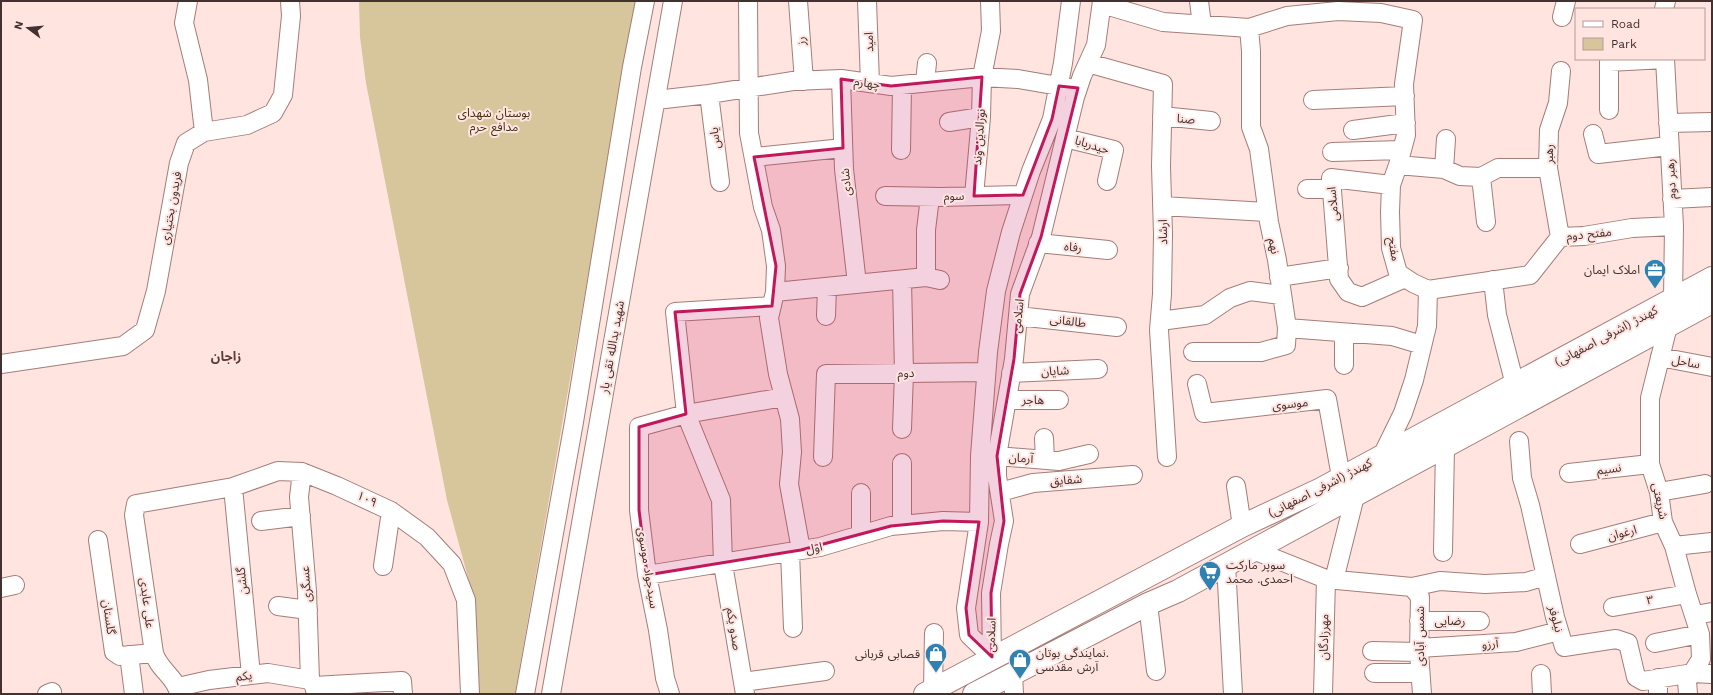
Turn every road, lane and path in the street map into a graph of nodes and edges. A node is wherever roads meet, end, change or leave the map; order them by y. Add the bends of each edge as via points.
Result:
1 (188, 1) edge
2 (290, 1) edge
3 (645, 1) edge
4 (673, 1) edge
5 (748, 1) edge
6 (798, 1) edge
7 (867, 1) edge
8 (990, 1) edge
9 (1071, 1) edge
10 (1199, 1) edge
11 (1102, 3) edge
12 (1202, 25) junction
13 (1249, 28) junction
14 (1629, 60) edge
15 (1665, 60) edge
16 (927, 63) dead end
17 (1088, 63) junction
18 (1561, 71) dead end
19 (982, 77) junction
20 (841, 79) junction
21 (804, 81) junction
22 (925, 82) junction
23 (870, 83) junction
24 (902, 85) junction
25 (1059, 86) junction
26 (749, 87) junction
27 (1078, 88) junction
28 (709, 94) junction
29 (1405, 96) junction
30 (656, 100) junction
31 (1313, 100) dead end
32 (1609, 110) dead end
33 (1162, 116) junction
34 (981, 117) junction
35 (1211, 121) dead end
36 (949, 122) dead end
37 (1712, 122) edge
38 (1406, 123) junction
39 (1668, 123) junction
40 (1354, 130) dead end
41 (204, 132) junction
42 (1593, 134) dead end
43 (1065, 138) junction
44 (1446, 139) dead end
45 (1669, 146) junction
46 (843, 148) junction
47 (901, 150) dead end
48 (1332, 152) dead end
49 (754, 157) junction
50 (1400, 157) junction
51 (1548, 168) junction
52 (1444, 170) junction
53 (1481, 177) junction
54 (1107, 181) dead end
55 (720, 182) dead end
56 (1391, 184) junction
57 (1307, 189) dead end
58 (1332, 189) junction
59 (1023, 195) junction
60 (885, 196) dead end
61 (974, 196) junction
62 (930, 197) junction
63 (1712, 197) edge
64 (1672, 199) junction
65 (1162, 206) junction
66 (1267, 212) junction
67 (1486, 222) dead end
68 (1674, 226) junction
69 (1560, 237) junction
70 (1038, 243) junction
71 (1108, 250) dead end
72 (1339, 268) junction
73 (1279, 277) junction
74 (1405, 278) junction
75 (1712, 278) edge
76 (902, 280) junction
77 (1493, 280) junction
78 (857, 284) junction
79 (827, 287) junction
80 (1428, 290) junction
81 (1281, 295) junction
82 (774, 299) junction
83 (1673, 300) junction
84 (1712, 302) edge
85 (826, 316) dead end
86 (1018, 316) junction
87 (1160, 321) junction
88 (1668, 326) junction
89 (1117, 327) dead end
90 (1287, 328) junction
91 (1344, 333) junction
92 (1422, 345) junction
93 (1193, 352) dead end
94 (1660, 357) junction
95 (1, 364) edge
96 (1344, 365) dead end
97 (1712, 367) edge
98 (1098, 369) dead end
99 (986, 372) junction
100 (904, 373) junction
101 (1011, 374) junction
102 (1197, 384) dead end
103 (1515, 385) junction
104 (784, 397) junction
105 (1006, 400) junction
106 (1059, 400) dead end
107 (686, 414) junction
108 (902, 429) dead end
109 (1044, 438) dead end
110 (1519, 440) dead end
111 (1445, 447) junction
112 (1089, 454) dead end
113 (997, 456) junction
114 (1382, 456) junction
115 (823, 457) dead end
116 (1167, 457) dead end
117 (1045, 460) junction
118 (902, 464) dead end
119 (1650, 464) junction
120 (302, 472) junction
121 (1569, 473) dead end
122 (1133, 475) dead end
123 (1341, 477) junction
124 (1705, 484) dead end
125 (1236, 486) dead end
126 (233, 487) junction
127 (1321, 490) junction
128 (1000, 492) junction
129 (1659, 492) junction
130 (861, 493) dead end
131 (1355, 496) junction
132 (136, 504) joint
133 (391, 510) junction
134 (301, 516) junction
135 (261, 521) dead end
136 (978, 522) junction
137 (1664, 522) junction
138 (902, 525) junction
139 (1242, 526) junction
140 (861, 535) junction
141 (98, 540) dead end
142 (1712, 542) edge
143 (1208, 544) junction
144 (1580, 544) dead end
145 (1674, 546) junction
146 (795, 551) junction
147 (1251, 551) junction
148 (1443, 552) dead end
149 (723, 564) junction
150 (1226, 564) junction
151 (383, 566) dead end
152 (648, 575) junction
153 (1546, 576) junction
154 (1330, 580) junction
155 (1412, 587) junction
156 (1178, 591) junction
157 (1687, 594) junction
158 (1148, 604) junction
159 (278, 606) dead end
160 (1613, 607) dead end
161 (308, 610) junction
162 (1703, 613) edge
163 (1419, 621) junction
164 (1480, 621) dead end
165 (793, 628) dead end
166 (1559, 631) junction
167 (934, 633) dead end
168 (1700, 634) junction
169 (1655, 643) dead end
170 (1419, 650) junction
171 (1372, 652) dead end
172 (154, 653) junction
173 (129, 655) junction
174 (992, 657) junction
175 (825, 671) dead end
176 (1156, 671) dead end
177 (1374, 673) dead end
178 (1420, 673) junction
179 (1693, 673) junction
180 (1541, 674) dead end
181 (1712, 674) edge
182 (251, 675) junction
183 (1014, 684) edge
184 (313, 686) edge
185 (1658, 686) edge
186 (744, 688) edge
187 (179, 690) edge
188 (929, 692) edge
189 (134, 694) edge
190 (403, 694) edge
191 (470, 694) edge
192 (525, 694) edge
193 (551, 694) edge
194 (670, 694) edge
195 (974, 694) edge
196 (1233, 694) edge
197 (1323, 694) edge
198 (1422, 694) edge
199 (1542, 694) edge
200 (1688, 694) edge

1 - 41 street via 184,23 198,80
2 - 41 street, فریدون بختیاری via 291,16 283,95 273,113 247,125
3 - 192 street, شهید یدالله تقی یار
4 - 30 street, شهید یدالله تقی یار
5 - 26 street
6 - 21 street, رز
7 - 23 street, امید
8 - 19 street via 991,31
9 - 25 street, اسلامی
10 - 12 street
11 - 12 street via 1163,22
11 - 17 street, اسلامی via 1096,45
12 - 13 street
13 - 29 street, مفتح via 1287,16 1338,11 1381,13 1413,20 1404,84
13 - 66 street, نهم via 1251,128 1259,148
14 - 32 street via 1609,62
15 - 39 street, رهبر دوم
16 - 22 street
17 - 27 street, اسلامی
17 - 33 street, ارشاد via 1163,84
18 - 51 street, رهبر via 1558,103 1549,130
19 - 22 street, چهارم
19 - 25 street, چهارم via 1018,79
19 - 34 street, نورالدین وند
20 - 21 street, چهارم
20 - 23 street, چهارم
20 - 46 street, شادی
21 - 26 street, چهارم
22 - 24 street, چهارم
23 - 24 street, چهارم
24 - 47 street
25 - 27 street, چهارم
25 - 59 street, اسلامی via 1052,119
26 - 28 street, چهارم
26 - 49 street via 750,133
27 - 43 street, اسلامی
28 - 30 street, چهارم
28 - 55 street, یاس
29 - 31 street
29 - 38 street, مفتح
30 - 193 street, شهید یدالله تقی یار
33 - 35 street, صنا
33 - 65 street, ارشاد
34 - 36 street
34 - 61 street, نورالدین وند
37 - 39 street
38 - 40 street
38 - 50 street, مفتح via 1406,135
39 - 45 street, رهبر دوم
41 - 95 street, فریدون بختیاری via 186,143 179,163 156,291 145,330 122,346
42 - 45 street via 1598,154
43 - 54 street, حیدربابا via 1114,150
43 - 70 street, اسلامی
44 - 52 street
45 - 64 street, رهبر دوم
46 - 49 street
46 - 78 street, شادی
48 - 50 street
49 - 82 street via 763,207 771,230 776,266
50 - 52 street
50 - 56 street, مفتح
51 - 53 street via 1498,168
51 - 69 street, رهبر
52 - 53 street via 1460,176
53 - 67 street
56 - 58 street, اسلامی via 1331,178
56 - 74 street, مفتح via 1391,248 1398,273
57 - 58 street
58 - 72 street, اسلامی
59 - 61 street, سوم
59 - 99 street, اسلامی via 996,291
60 - 62 street, سوم
61 - 62 street, سوم
62 - 76 street via 926,230 933,278
63 - 64 street
64 - 68 street, رهبر دوم
65 - 66 street
65 - 87 street, ارشاد
66 - 73 street, نهم
68 - 69 street, مفتح دوم via 1632,228
68 - 83 street, رهبر دوم
69 - 77 street, مفتح دوم via 1530,276
70 - 71 street, رفاه
70 - 86 street, اسلامی via 1020,294
72 - 73 street
72 - 74 street, اسلامی via 1339,279 1348,292 1362,297
73 - 81 street, نهم
74 - 80 street, مفتح
75 - 83 main road, کهندژ (اشرفی اصفهانی)
76 - 78 street
76 - 100 street
77 - 80 street, مفتح دوم
77 - 103 street via 1497,315
78 - 79 street
79 - 82 street
79 - 85 street
80 - 92 street via 1427,326
81 - 87 street via 1250,291 1230,298 1205,315
81 - 90 street, نهم
82 - 104 street via 770,318 773,347
82 - 107 street, صدو یکم via 675,312
83 - 103 main road, کهندژ (اشرفی اصفهانی)
84 - 88 main road, کهندژ (اشرفی اصفهانی)
86 - 89 street, طالقانی
86 - 101 street, اسلامی
87 - 116 street, ارشاد
88 - 94 street, شریعتی
88 - 111 main road, کهندژ (اشرفی اصفهانی)
90 - 91 street
90 - 93 street via 1286,345 1262,352
91 - 92 street via 1392,336
91 - 96 street
92 - 114 street via 1403,413
94 - 97 street, ساحل
94 - 119 street, شریعتی via 1650,398
98 - 101 street, شایان
99 - 100 street, دوم
99 - 136 street, اسلامی
100 - 108 street
100 - 115 street, دوم via 826,374
101 - 105 street, اسلامی
102 - 123 street, موسوی via 1204,413 1327,399
103 - 114 main road, کهندژ (اشرفی اصفهانی)
104 - 107 street
104 - 146 street via 790,419 792,452 789,484
105 - 106 street, هاجر
105 - 113 street, اسلامی
107 - 149 street, صدو یکم via 721,500
107 - 152 street, سیدجواد موسوی via 638,427 639,510
109 - 117 street, آرمان
110 - 153 street, نیلوفر via 1522,478
111 - 131 main road, کهندژ (اشرفی اصفهانی)
111 - 148 street
112 - 117 street, آرمان via 1059,461
113 - 117 street, آرمان
113 - 128 street, اسلامی
114 - 123 main road, کهندژ (اشرفی اصفهانی)
118 - 138 street
119 - 121 street, نسیم
119 - 129 street, شریعتی
120 - 126 street, ۱۰۹ via 278,471
120 - 133 street, ۱۰۹
120 - 134 street, عسگری via 299,497
122 - 128 street, شقایق via 1033,483
123 - 127 main road, کهندژ (اشرفی اصفهانی)
124 - 129 street
125 - 139 street
126 - 132 street, ۱۰۹
126 - 182 street, گلشن
127 - 139 main road, کهندژ (اشرفی اصفهانی)
127 - 147 main road via 1298,514 1249,542 1245,547
128 - 174 street, اسلامی via 1004,521 991,593
129 - 137 street, شریعتی
130 - 140 street
131 - 147 main road, کهندژ (اشرفی اصفهانی)
131 - 154 street
132 - 172 street, علی عابدی via 134,515
133 - 151 street
133 - 191 street, ۱۰۹ via 427,537 452,564 466,600
134 - 135 street
134 - 161 street, عسگری
136 - 138 street, اول via 943,521
136 - 174 street, اسلامی via 966,608 969,635
137 - 144 street, ارغوان
137 - 145 street, شریعتی
138 - 140 street, اول
139 - 143 main road, کهندژ (اشرفی اصفهانی)
140 - 146 street, اول via 820,547
141 - 173 street, گلستان via 114,652 120,656
142 - 145 street
143 - 156 main road via 1227,543 1229,552
143 - 174 main road, کهندژ (اشرفی اصفهانی)
145 - 157 street, شریعتی
146 - 149 street, اول
146 - 165 street
147 - 150 main road, کهندژ (اشرفی اصفهانی)
147 - 154 street
149 - 152 street, اول
149 - 186 street, صدو یکم
150 - 156 main road, کهندژ (اشرفی اصفهانی)
150 - 196 street
152 - 194 street, سیدجواد موسوی via 665,678
153 - 155 street via 1526,582 1485,584 1440,581
153 - 166 street, نیلوفر
154 - 155 street
154 - 197 street, مهرزادگان
155 - 163 street, شمس آبادی via 1420,597
156 - 158 main road, کهندژ (اشرفی اصفهانی)
157 - 160 street, ۳
157 - 162 street, شریعتی
158 - 176 street
158 - 183 main road, کهندژ (اشرفی اصفهانی)
159 - 161 street
161 - 184 street, عسگری
162 - 168 street, شریعتی
163 - 164 street, رضایی
163 - 170 street, شمس آبادی
166 - 170 street, آرزو via 1516,642
166 - 185 street, نیلوفر via 1564,647 1616,639 1628,643 1636,677
167 - 188 street
168 - 169 street
168 - 179 street, شریعتی via 1701,659
170 - 171 street, آرزو
170 - 178 street, شمس آبادی
172 - 173 street, گلستان
172 - 187 street, علی عابدی
173 - 189 street
174 - 188 main road, کهندژ (اشرفی اصفهانی)
175 - 186 street
177 - 178 street
178 - 198 street, شمس آبادی
179 - 181 street, نیلوفر
179 - 185 street, نیلوفر
179 - 200 street, شریعتی via 1687,681
180 - 199 street
182 - 184 street, یکم via 268,673
182 - 187 street, یکم via 209,680
183 - 195 main road, کهندژ (اشرفی اصفهانی)
184 - 190 street, یکم via 402,681

